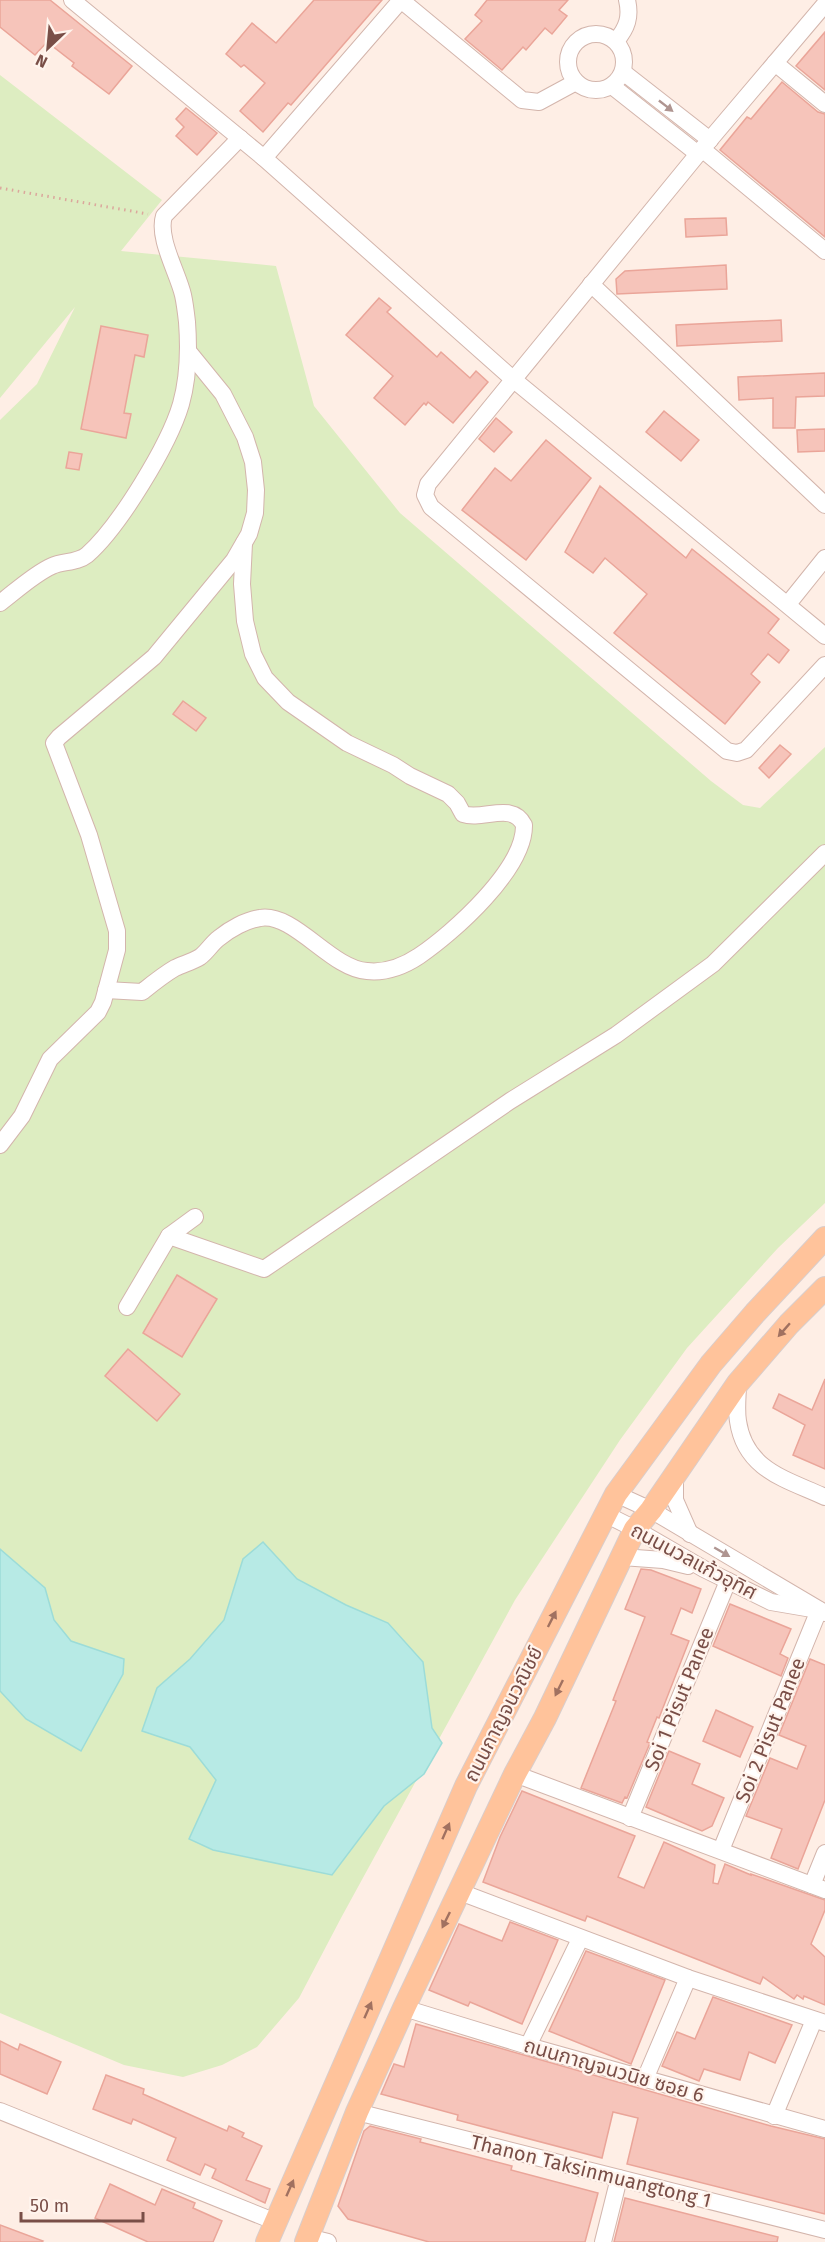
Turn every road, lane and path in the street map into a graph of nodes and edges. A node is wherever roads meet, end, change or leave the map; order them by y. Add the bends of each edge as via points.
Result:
1 (72, 0) edge
2 (627, 0) edge
3 (825, 4) edge
4 (616, 41) junction
5 (775, 63) junction
6 (623, 72) junction
7 (576, 82) junction
8 (612, 86) junction
9 (825, 104) edge
10 (240, 138) junction
11 (703, 148) junction
12 (264, 158) junction
13 (0, 188) edge
14 (164, 216) junction
15 (825, 251) edge
16 (591, 284) junction
17 (188, 351) junction
18 (514, 380) junction
19 (825, 505) edge
20 (244, 543) junction
21 (825, 558) edge
22 (0, 603) edge
23 (788, 604) junction
24 (825, 636) edge
25 (825, 665) edge
26 (825, 854) edge
27 (106, 990) junction
28 (0, 1145) edge
29 (195, 1217) dead end
30 (169, 1236) junction
31 (825, 1238) edge
32 (825, 1288) edge
33 (127, 1307) dead end
34 (738, 1383) junction
35 (675, 1476) junction
36 (616, 1494) junction
37 (825, 1497) edge
38 (651, 1510) junction
39 (607, 1515) junction
40 (636, 1529) junction
41 (690, 1534) junction
42 (622, 1557) junction
43 (704, 1569) junction
44 (728, 1581) junction
45 (822, 1611) edge
46 (515, 1774) junction
47 (630, 1818) junction
48 (721, 1850) junction
49 (825, 1853) edge
50 (818, 1888) edge
51 (460, 1892) junction
52 (580, 1939) junction
53 (688, 1978) junction
54 (404, 2008) junction
55 (820, 2021) edge
56 (528, 2046) junction
57 (645, 2079) junction
58 (0, 2110) edge
59 (357, 2112) junction
60 (774, 2116) junction
61 (825, 2129) edge
62 (619, 2178) junction
63 (825, 2230) edge
64 (271, 2232) edge
65 (314, 2240) edge
66 (603, 2242) edge

1 - 10 street
2 - 4 street via 628,22
3 - 5 street
4 - 6 street via 624,56
4 - 7 street via 595,34 580,40 568,60
5 - 9 street
5 - 11 street
6 - 8 street
6 -> 11 street
7 - 8 street via 591,89
7 - 12 street via 539,102 522,100 401,0
8 - 11 street
10 - 12 street
10 - 14 street
11 - 15 street
11 - 16 street
12 - 18 street
13 - 14 path
14 - 17 street via 162,230 186,308
16 - 18 street
16 - 19 street
17 - 20 street via 223,394 250,450 256,497
17 - 22 street via 178,413 153,464 115,522 82,558 52,566
18 - 23 street
18 - 25 street via 428,483 426,498 431,507 727,751 746,750
20 - 27 street via 154,657 54,743 89,835 117,931 117,950
20 - 27 street via 242,584 247,633 259,669 275,690 347,743 448,794 465,815 515,815 524,825 522,841 509,867 486,896 437,942 404,964 378,972 355,969 294,929 263,917 219,938 201,956 173,969 142,992
21 - 23 street
23 - 24 street
26 - 30 street via 713,964 616,1035 510,1101 264,1269
27 - 28 street via 98,1012 50,1059 22,1116
29 - 30 street
30 - 33 street
31 - 36 main road, ถนนกาญจนวณิชย์ via 711,1364
32 -> 34 main road, ถนนกาญจนวณิชย์
34 - 35 main road, ถนนกาญจนวณิชย์
34 - 37 street via 739,1426 755,1461
35 - 38 main road, ถนนกาญจนวณิชย์
35 - 41 street via 675,1500
36 - 38 street, ถนนนวลแก้วอุทิศ
36 - 39 main road, ถนนกาญจนวณิชย์
38 - 40 main road, ถนนกาญจนวณิชย์
38 - 41 street, ถนนนวลแก้วอุทิศ
39 - 40 street, ถนนนวลแก้วอุทิศ
64 -> 39 main road, ถนนกาญจนวณิชย์ via 466,1786
40 - 42 main road, ถนนกาญจนวณิชย์
40 - 43 street, ถนนนวลแก้วอุทิศ
41 -> 45 street, ถนนนวลแก้วอุทิศ
42 - 43 street
42 -> 46 main road, ถนนกาญจนวณิชย์
43 - 44 street, ถนนนวลแก้วอุทิศ
44 - 45 street, ถนนนวลแก้วอุทิศ via 771,1602
44 - 47 street, Soi 1 Pisut Panee
45 - 48 street, Soi 2 Pisut Panee
46 - 47 street
46 - 51 main road, ถนนกาญจนวณิชย์
47 - 48 street
48 - 50 street
49 - 50 street
51 - 52 street
51 -> 54 main road, ถนนกาญจนวณิชย์
52 - 53 street
52 - 56 street
53 - 55 street
53 - 57 street
54 - 56 street, ถนนกาญจนวนิช ซอย 6
54 - 59 main road, ถนนกาญจนวณิชย์
55 - 60 street
56 - 57 street, ถนนกาญจนวนิช ซอย 6
57 - 60 street, ถนนกาญจนวนิช ซอย 6
58 - 64 street
59 - 62 street, Thanon Taksinmuangtong 1
59 - 65 main road, ถนนกาญจนวณิชย์
60 - 61 street, ถนนกาญจนวนิช ซอย 6
62 - 63 street, Thanon Taksinmuangtong 1
62 - 66 street

